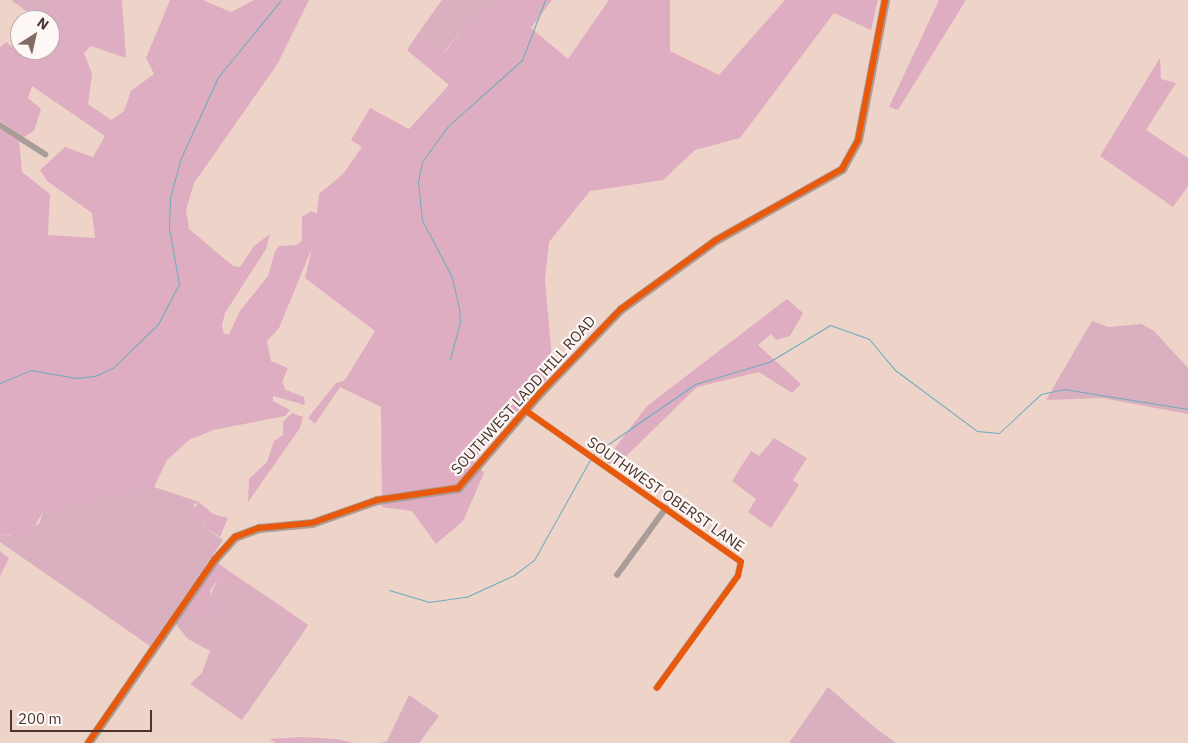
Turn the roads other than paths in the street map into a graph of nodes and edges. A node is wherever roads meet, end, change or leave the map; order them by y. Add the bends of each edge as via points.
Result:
1 (885, 0) edge
2 (0, 124) edge
3 (45, 154) dead end
4 (525, 410) junction
5 (666, 508) junction
6 (617, 575) dead end
7 (657, 688) dead end
8 (88, 743) edge

1 - 4 street, SOUTHWEST LADD HILL ROAD via 859,135 846,164 818,185 716,240 642,293 603,325
2 - 3 street
4 - 5 street, SOUTHWEST OBERST LANE
4 - 8 street, SOUTHWEST LADD HILL ROAD via 470,478 453,490 377,500 319,521 251,530 232,540
5 - 6 street
5 - 7 street, SOUTHWEST OBERST LANE via 738,558 743,567

